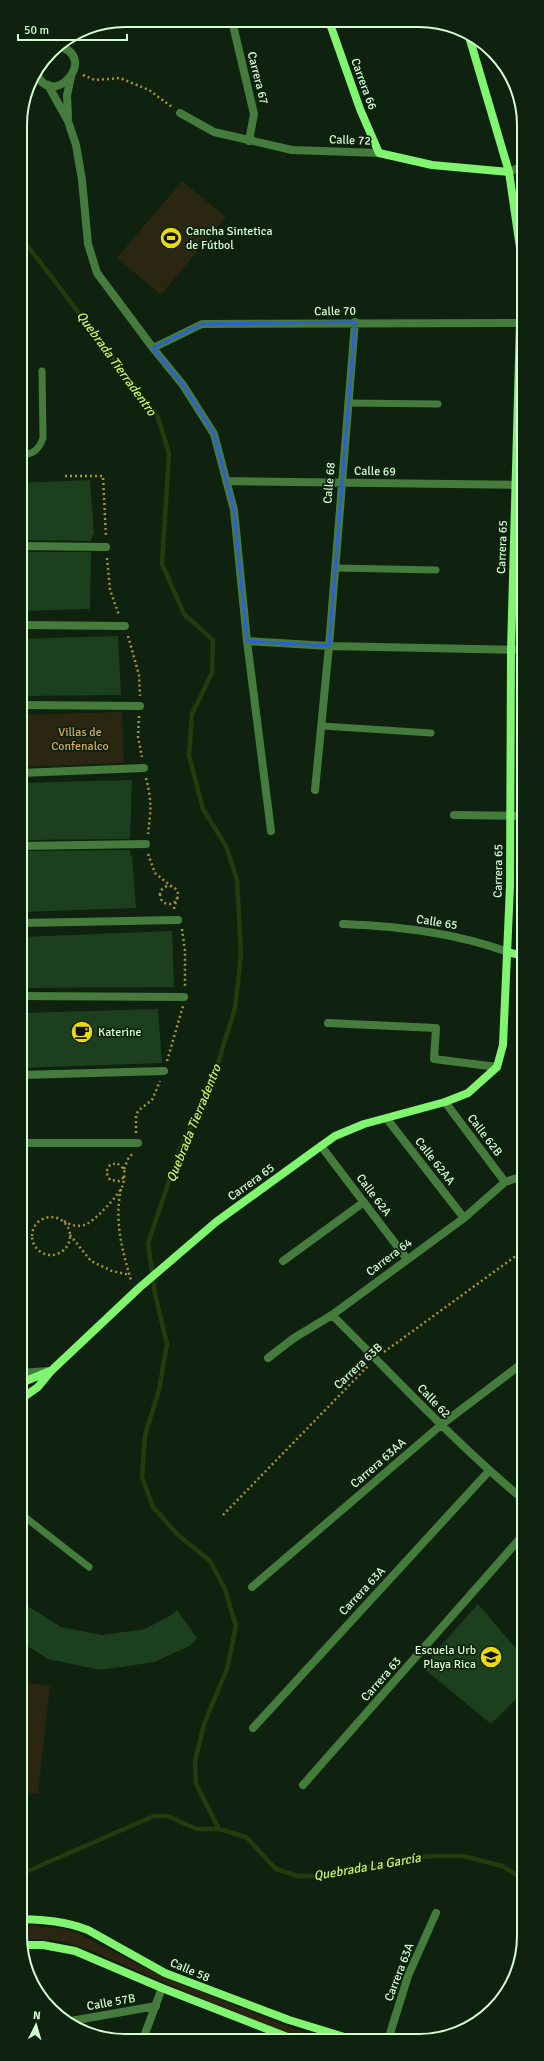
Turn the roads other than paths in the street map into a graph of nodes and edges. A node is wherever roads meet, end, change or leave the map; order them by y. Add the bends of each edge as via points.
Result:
1 (233, 27) edge
2 (331, 27) edge
3 (471, 42) edge
4 (64, 49) edge
5 (73, 74) junction
6 (40, 78) edge
7 (48, 84) junction
8 (180, 113) road end
9 (68, 121) junction
10 (249, 141) junction
11 (379, 153) junction
12 (517, 169) edge
13 (509, 172) junction
14 (517, 219) edge
15 (355, 322) junction
16 (517, 323) edge
17 (153, 348) junction
18 (42, 371) dead end
19 (348, 403) junction
20 (438, 404) dead end
21 (27, 454) edge
22 (226, 481) junction
23 (341, 482) junction
24 (517, 485) edge
25 (517, 540) edge
26 (27, 546) edge
27 (106, 547) road end
28 (335, 568) junction
29 (436, 570) dead end
30 (27, 624) edge
31 (125, 626) road end
32 (247, 641) junction
33 (329, 646) junction
34 (511, 650) junction
35 (517, 650) edge
36 (27, 705) edge
37 (140, 706) road end
38 (322, 726) junction
39 (431, 733) dead end
40 (144, 768) road end
41 (27, 773) edge
42 (316, 790) dead end
43 (454, 815) dead end
44 (510, 816) junction
45 (517, 816) edge
46 (271, 831) dead end
47 (146, 844) road end
48 (27, 846) edge
49 (178, 920) road end
50 (27, 923) edge
51 (343, 924) dead end
52 (508, 952) junction
53 (517, 954) edge
54 (27, 996) edge
55 (184, 997) road end
56 (328, 1023) dead end
57 (497, 1067) junction
58 (164, 1071) road end
59 (27, 1075) edge
60 (445, 1102) junction
61 (387, 1119) junction
62 (27, 1143) edge
63 (138, 1143) road end
64 (321, 1146) junction
65 (517, 1178) edge
66 (505, 1182) junction
67 (364, 1202) junction
68 (464, 1218) junction
69 (407, 1259) junction
70 (283, 1261) dead end
71 (332, 1315) junction
72 (268, 1358) dead end
73 (517, 1367) edge
74 (51, 1371) junction
75 (27, 1372) edge
76 (27, 1381) edge
77 (27, 1395) edge
78 (441, 1425) junction
79 (489, 1471) junction
80 (517, 1494) edge
81 (27, 1519) edge
82 (517, 1542) edge
83 (89, 1567) dead end
84 (252, 1587) dead end
85 (252, 1728) dead end
86 (303, 1785) dead end
87 (436, 1913) dead end
88 (27, 1919) edge
89 (28, 1945) edge
90 (162, 1988) junction
91 (156, 2006) junction
92 (76, 2020) edge
93 (146, 2034) edge
94 (280, 2034) edge
95 (334, 2034) edge
96 (390, 2034) edge

1 - 10 street, Carrera 67 via 254,114
2 - 11 main road, Carrera 66 via 360,109
3 - 13 main road, Carrera 65
4 - 5 street via 74,58
5 - 7 street via 61,85
5 - 9 street via 67,95
6 - 7 street
7 - 9 street
8 - 10 street, Calle 72 via 214,132
9 - 17 street via 76,145 82,180 88,244 97,273
10 - 11 street, Calle 72 via 292,150
11 - 13 main road, Calle 72 via 432,164
12 - 13 street, Calle 72
13 - 14 main road, Carrera 65
15 - 16 street, Calle 70
15 - 17 street, Calle 70 via 202,324
15 - 19 street, Calle 68
17 - 22 street via 183,385 214,434
18 - 21 lane via 43,438 35,452
19 - 20 lane
19 - 23 street, Calle 68
22 - 23 street, Calle 69
22 - 32 street via 234,510
23 - 24 street, Calle 69
23 - 28 street, Calle 68
25 - 34 main road, Carrera 65
26 - 27 street
28 - 29 lane
28 - 33 street, Calle 68
30 - 31 street
32 - 33 street
32 - 46 street
33 - 34 street
33 - 38 street, Calle 68
34 - 35 street
34 - 44 main road, Carrera 65
36 - 37 street
38 - 39 lane
38 - 42 street, Calle 68
40 - 41 street
43 - 44 street
44 - 45 street
44 - 52 main road, Carrera 65
47 - 48 street
49 - 50 street
51 - 52 street, Calle 65 via 431,932 480,941
52 - 53 main road, Calle 65
52 - 57 main road, Carrera 65 via 503,1045
54 - 55 street
56 - 57 street via 436,1028 434,1058
57 - 60 main road, Carrera 65 via 468,1093
58 - 59 street
60 - 61 main road, Carrera 65
60 - 66 street, Calle 62B
61 - 64 main road, Carrera 65 via 364,1124 336,1136
61 - 68 street, Calle 62AA
62 - 63 street
64 - 67 street, Calle 62A
64 - 74 main road, Carrera 65 via 216,1222 136,1291
65 - 66 street, Carrera 64
66 - 68 street, Carrera 64
67 - 69 street, Calle 62A
67 - 70 street
68 - 69 street, Carrera 64
69 - 71 street, Carrera 64
71 - 72 street, Carrera 64 via 294,1338
71 - 78 street, Calle 62
73 - 78 street, Carrera 63AA
74 - 75 street
74 - 76 main road, Carrera 65
74 - 77 main road, Carrera 65 via 38,1387
78 - 79 street, Calle 62
78 - 84 street, Carrera 63AA
79 - 80 street, Calle 62
79 - 85 street, Carrera 63A
81 - 83 lane
82 - 86 street, Carrera 63
87 - 96 street, Carrera 63A via 408,1976
88 - 95 main road, Calle 58 via 76,1925 178,1978 289,2020
89 - 90 main road via 76,1951
90 - 91 street
90 - 94 main road
91 - 92 street, Calle 57B
91 - 93 street

